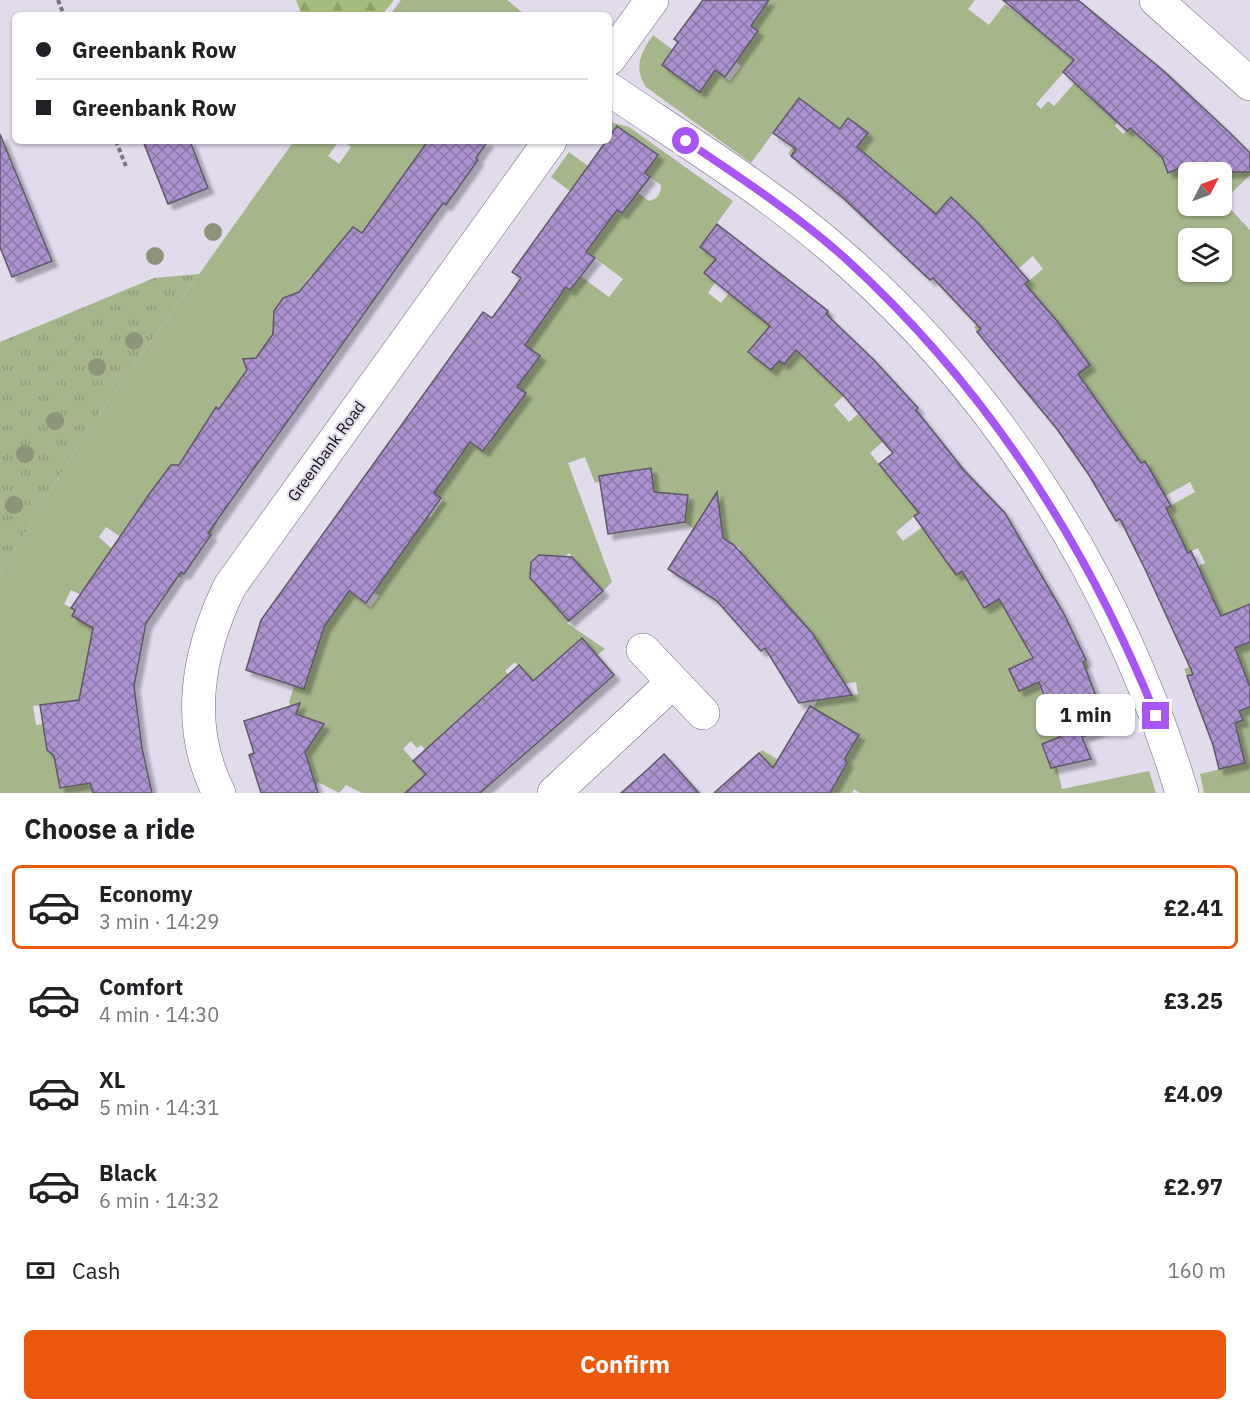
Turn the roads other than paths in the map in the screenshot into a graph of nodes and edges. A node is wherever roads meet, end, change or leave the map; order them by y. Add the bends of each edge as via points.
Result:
1 (652, 0) edge
2 (1156, 0) edge
3 (612, 55) edge
4 (1250, 84) edge
5 (612, 90) edge
6 (548, 144) edge
7 (643, 650) dead end
8 (674, 682) junction
9 (703, 713) dead end
10 (219, 793) edge
11 (554, 793) edge
12 (1182, 793) edge

1 - 3 street
2 - 4 street
5 - 12 street via 759,191 844,258 917,328 984,408 1042,490 1093,578 1137,669
6 - 10 street, Greenbank Road via 230,586 206,645 199,685 201,736
7 - 8 street
8 - 9 street
8 - 11 street

